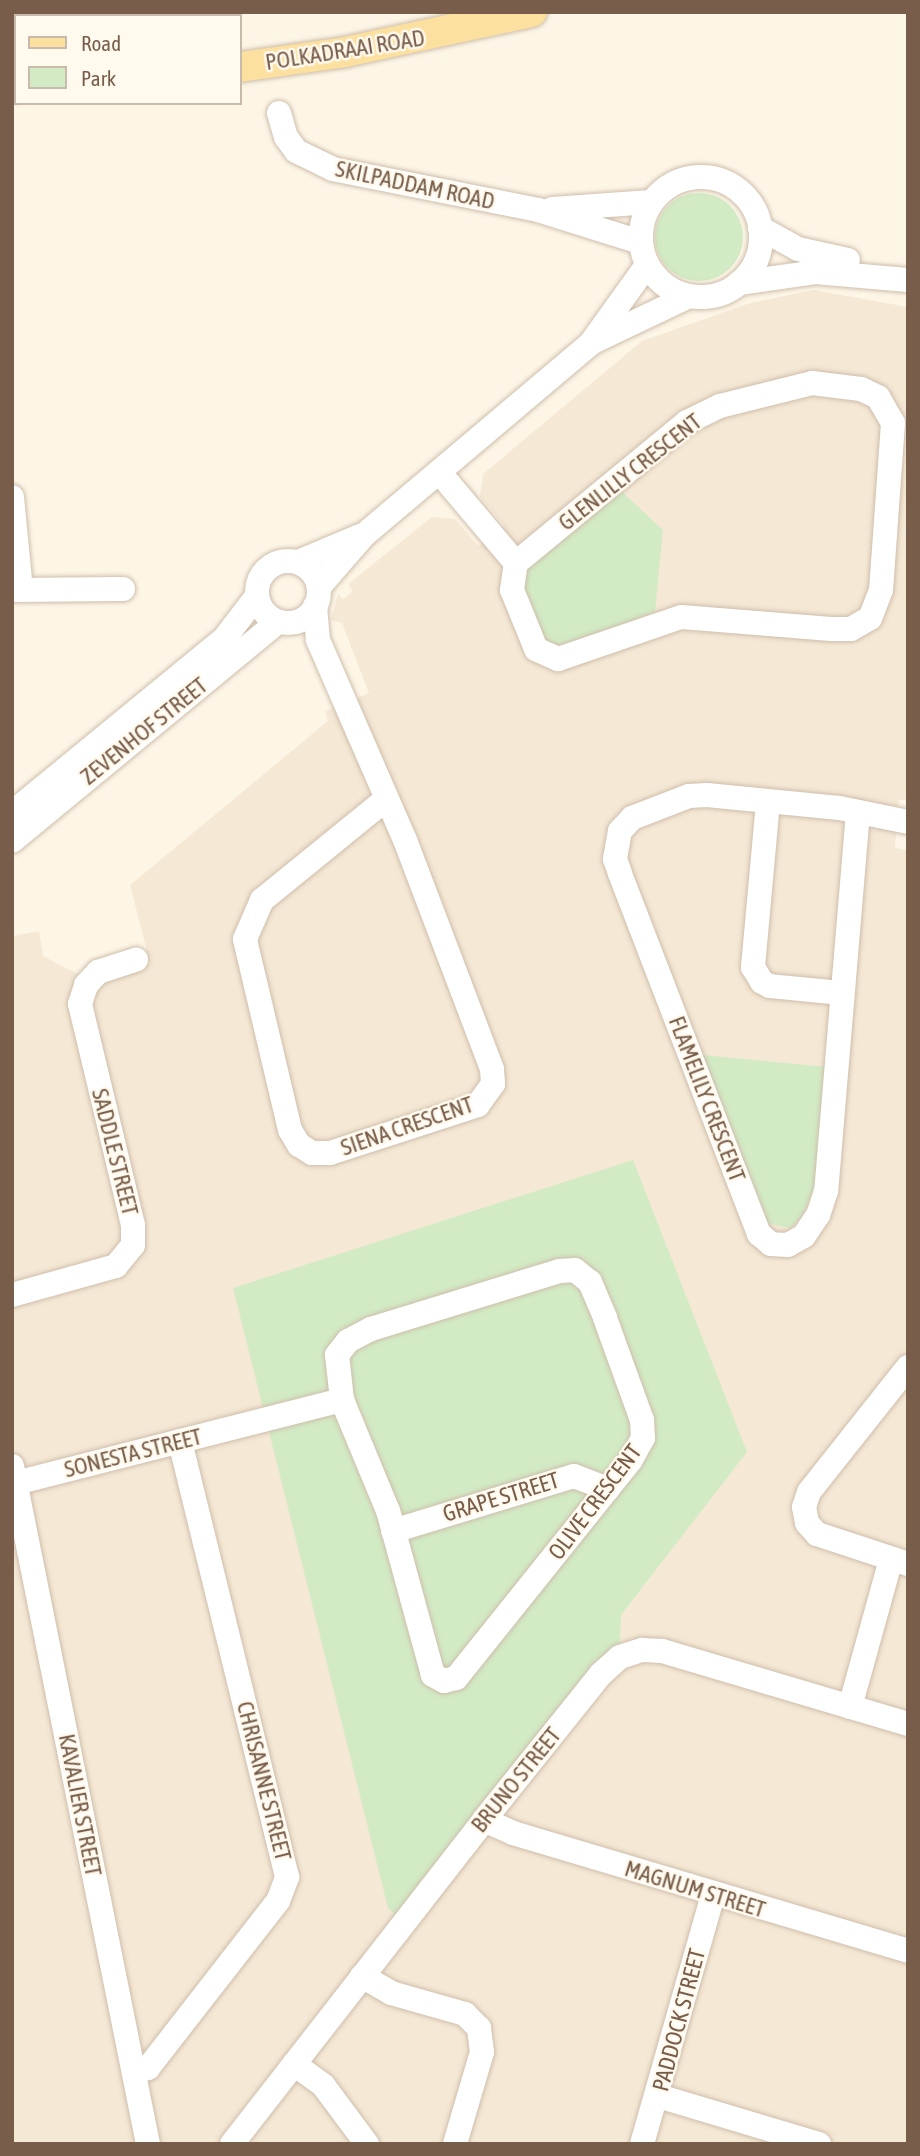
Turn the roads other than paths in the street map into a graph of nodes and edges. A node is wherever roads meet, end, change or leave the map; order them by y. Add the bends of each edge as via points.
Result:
1 (532, 12) edge
2 (242, 66) edge
3 (279, 113) dead end
4 (651, 202) junction
5 (538, 210) junction
6 (760, 228) junction
7 (644, 253) junction
8 (908, 268) edge
9 (908, 280) edge
10 (739, 283) junction
11 (689, 296) junction
12 (591, 342) junction
13 (439, 472) junction
14 (12, 497) edge
15 (363, 535) junction
16 (298, 562) junction
17 (516, 563) junction
18 (123, 589) dead end
19 (17, 590) edge
20 (257, 596) junction
21 (317, 596) junction
22 (285, 623) junction
23 (318, 640) junction
24 (386, 800) junction
25 (768, 802) junction
26 (858, 812) junction
27 (12, 813) edge
28 (902, 821) edge
29 (12, 841) edge
30 (136, 960) dead end
31 (842, 993) junction
32 (12, 1294) edge
33 (908, 1367) edge
34 (342, 1400) junction
35 (180, 1441) junction
36 (13, 1477) edge
37 (608, 1489) junction
38 (393, 1531) junction
39 (899, 1561) edge
40 (850, 1707) junction
41 (908, 1724) edge
42 (484, 1819) junction
43 (712, 1895) junction
44 (908, 1951) edge
45 (362, 1976) junction
46 (294, 2064) junction
47 (134, 2072) junction
48 (659, 2096) junction
49 (149, 2144) edge
50 (232, 2144) edge
51 (367, 2144) edge
52 (455, 2144) edge
53 (642, 2144) edge
54 (819, 2144) edge

1 - 2 main road, POLKADRAAI ROAD via 345,52
3 - 5 street, SKILPADDAM ROAD via 296,151 333,169
4 - 5 street, SKILPADDAM ROAD
4 - 6 street via 677,181 709,177 730,184 747,198
4 - 7 street
5 - 7 street, SKILPADDAM ROAD
6 - 8 street via 810,253
6 - 10 street via 757,258
7 - 11 street via 669,288
7 - 12 street, ZEVENHOF STREET
9 - 10 street via 816,272
10 - 11 street via 721,293
11 - 12 street, ZEVENHOF STREET
12 - 13 street, ZEVENHOF STREET
13 - 15 street, ZEVENHOF STREET
13 - 17 street
14 - 19 street
15 - 16 street, ZEVENHOF STREET
15 - 21 street, ZEVENHOF STREET
16 - 20 street, ZEVENHOF STREET via 284,560 270,566 261,577
16 - 21 street
17 - 17 street, GLENLILLY CRESCENT via 512,590 517,607 536,649 551,658 577,654 681,617 851,629 870,618 881,590 891,468 889,413 878,397 861,389 812,383 720,406 687,422
18 - 19 street
20 - 22 street
20 - 27 street, ZEVENHOF STREET via 224,639
21 - 22 street, ZEVENHOF STREET
21 - 23 street, SIENA CRESCENT
22 - 23 street
22 - 29 street, ZEVENHOF STREET
23 - 24 street, SIENA CRESCENT
24 - 24 street, SIENA CRESCENT via 492,1069 493,1084 478,1105 330,1153 312,1153 299,1145 290,1130 245,939 262,901
25 - 26 street, FLAMELILY CRESCENT
25 - 31 street via 753,967 770,986
25 - 31 street, FLAMELILY CRESCENT via 707,795 677,800 632,818 620,831 615,859 759,1234 771,1244 788,1245 803,1236 818,1215 826,1191
26 - 28 street
26 - 31 street, FLAMELILY CRESCENT
30 - 32 street, SADDLE STREET via 98,972 86,985 80,1004 133,1225 133,1245 116,1266
33 - 39 street via 809,1492 804,1507 807,1522 817,1534
34 - 35 street, SONESTA STREET
34 - 37 street, OLIVE CRESCENT via 337,1355 348,1341 384,1325 575,1270 590,1282 642,1420 643,1438
34 - 38 street, OLIVE CRESCENT
35 - 36 street, SONESTA STREET
35 - 47 street, CHRISANNE STREET via 287,1877 278,1900 156,2057 148,2067
36 - 47 street, KAVALIER STREET
37 - 38 street, GRAPE STREET via 573,1476
37 - 38 street, OLIVE CRESCENT via 456,1678 444,1681 433,1675
39 - 40 street
40 - 41 street, BRUNO STREET
40 - 42 street, BRUNO STREET via 662,1651 632,1651 601,1674
42 - 43 street, MAGNUM STREET via 513,1833
42 - 45 street, BRUNO STREET
43 - 44 street, MAGNUM STREET
43 - 48 street, PADDOCK STREET
45 - 46 street, BRUNO STREET
45 - 52 street via 391,1993 465,2014 480,2028 482,2052
46 - 50 street, BRUNO STREET
46 - 51 street via 323,2085
47 - 49 street, KAVALIER STREET
48 - 53 street, PADDOCK STREET
48 - 54 street

